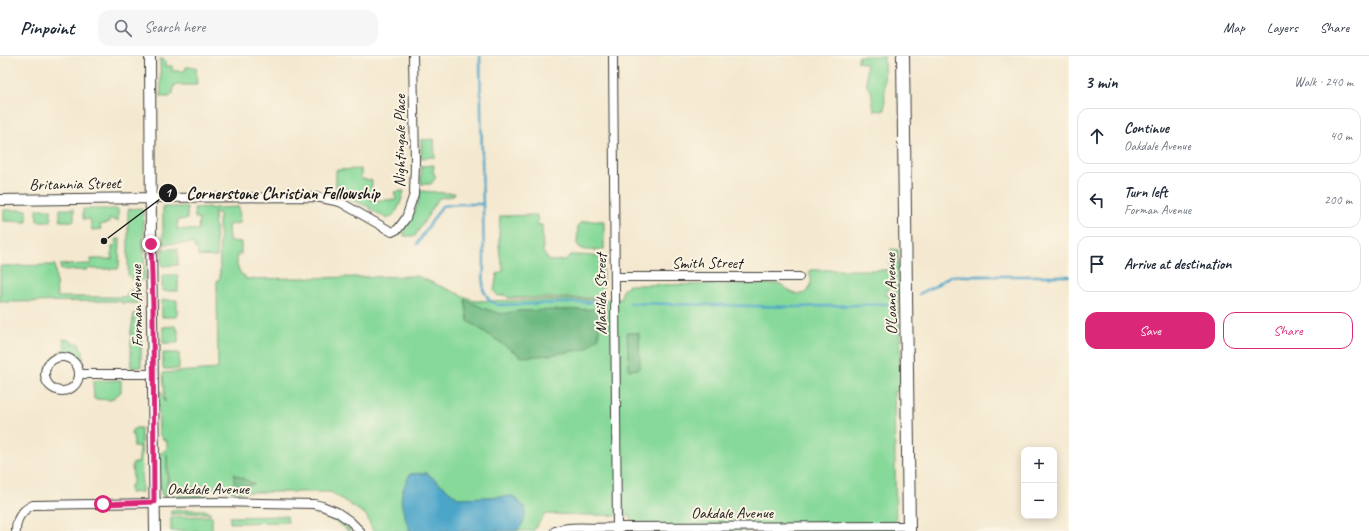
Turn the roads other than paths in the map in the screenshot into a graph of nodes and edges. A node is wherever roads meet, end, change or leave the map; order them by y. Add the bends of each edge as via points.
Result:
1 (150, 56) edge
2 (413, 56) edge
3 (613, 56) edge
4 (903, 56) edge
5 (151, 198) junction
6 (0, 200) edge
7 (615, 277) junction
8 (799, 277) dead end
9 (80, 374) junction
10 (152, 374) junction
11 (154, 502) junction
12 (617, 529) edge
13 (909, 529) edge
14 (16, 531) edge
15 (155, 531) edge
16 (360, 531) edge
17 (555, 531) edge

1 - 5 street, Forman Avenue
2 - 5 street, Nightingale Place via 414,194 406,218 398,230 392,232 340,202 316,197
3 - 7 street, Matilda Street
4 - 13 main road, O'Loane Avenue
5 - 6 street, Britannia Street
5 - 10 street, Forman Avenue
7 - 8 street, Smith Street
7 - 12 street, Matilda Street
9 - 9 street via 75,363 69,358 57,357 48,365 45,379 53,389 62,391 73,387
9 - 10 street
10 - 11 street, Forman Avenue
11 - 14 street, Oakdale Avenue via 33,504 19,516
11 - 15 street, Forman Avenue
11 - 16 street, Oakdale Avenue via 314,504 337,512
12 - 13 street, Oakdale Avenue
12 - 17 street, Oakdale Avenue via 567,528

